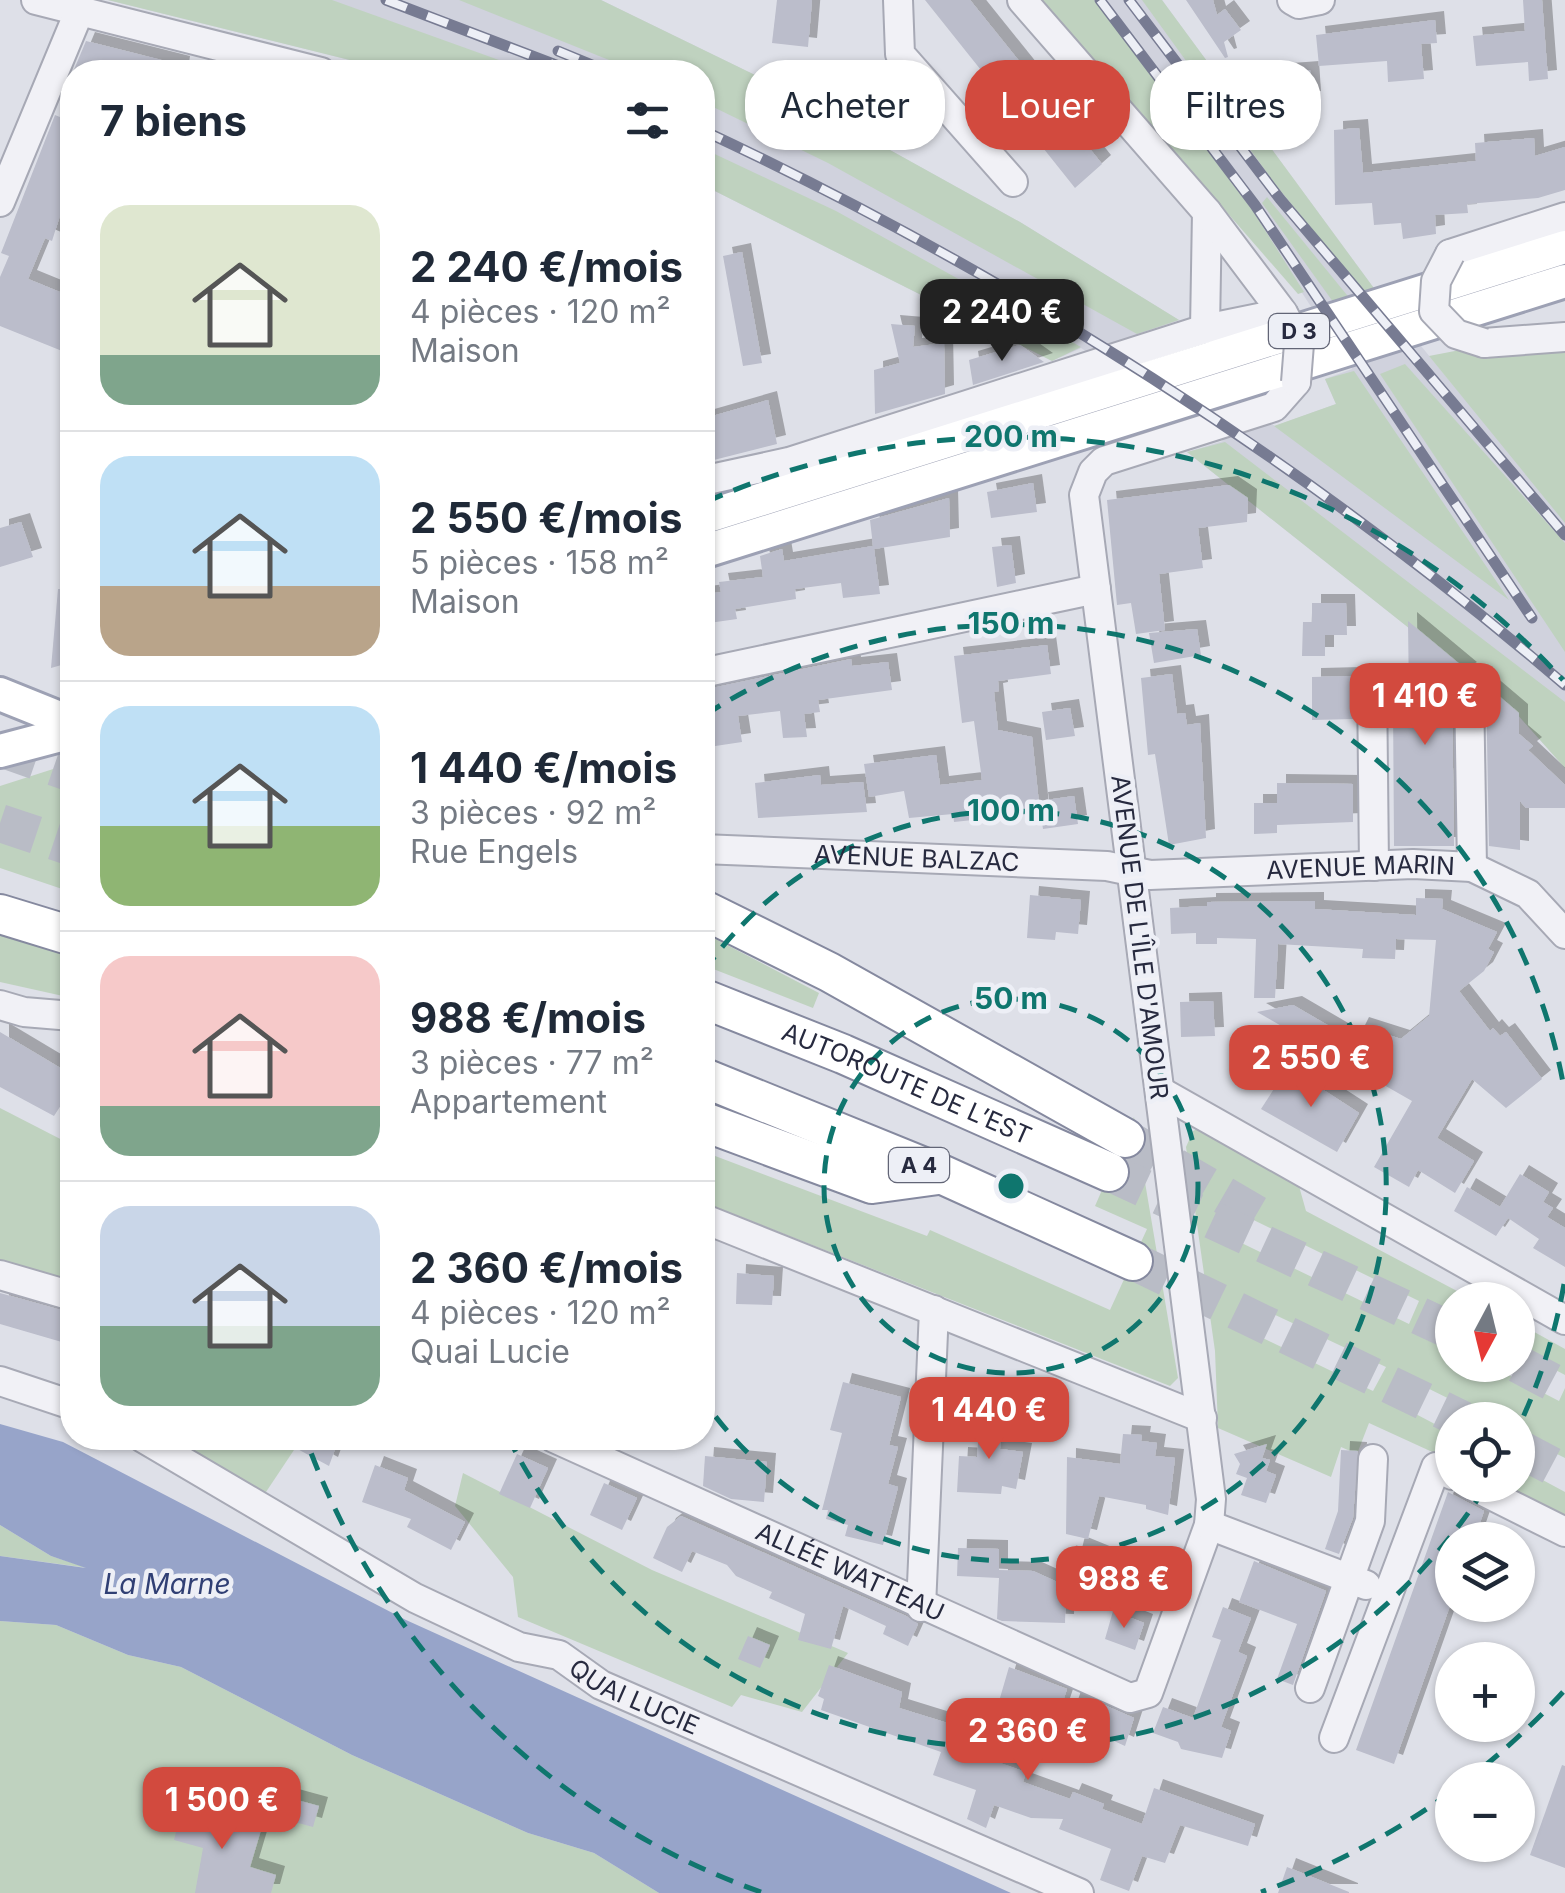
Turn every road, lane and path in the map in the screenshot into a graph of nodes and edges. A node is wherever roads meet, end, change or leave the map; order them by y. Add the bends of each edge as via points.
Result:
1 (36, 0) edge
2 (898, 0) edge
3 (1022, 0) edge
4 (1292, 0) edge
5 (1320, 0) edge
6 (79, 12) junction
7 (256, 60) edge
8 (1013, 182) dead end
9 (0, 202) edge
10 (1207, 212) junction
11 (1565, 217) edge
12 (1565, 247) edge
13 (1565, 281) edge
14 (1283, 314) junction
15 (1205, 328) junction
16 (1565, 337) edge
17 (715, 478) edge
18 (715, 514) edge
19 (715, 548) edge
20 (1096, 589) junction
21 (715, 669) edge
22 (1372, 680) dead end
23 (1470, 688) dead end
24 (0, 694) edge
25 (60, 700) edge
26 (32, 708) junction
27 (60, 718) edge
28 (60, 735) edge
29 (0, 750) edge
30 (715, 849) edge
31 (1374, 866) junction
32 (1472, 867) junction
33 (1132, 870) junction
34 (0, 914) edge
35 (715, 916) edge
36 (60, 932) edge
37 (1565, 934) edge
38 (715, 1003) edge
39 (0, 1005) edge
40 (60, 1015) edge
41 (715, 1081) edge
42 (1163, 1093) junction
43 (715, 1126) edge
44 (941, 1174) junction
45 (715, 1223) edge
46 (1132, 1261) tunnel mouth
47 (0, 1275) edge
48 (60, 1292) edge
49 (934, 1310) junction
50 (1565, 1320) edge
51 (0, 1382) edge
52 (60, 1401) edge
53 (1202, 1418) junction
54 (165, 1450) edge
55 (580, 1450) edge
56 (1373, 1459) dead end
57 (1435, 1490) edge
58 (1506, 1502) edge
59 (1209, 1525) junction
60 (1565, 1532) edge
61 (1350, 1579) junction
62 (1386, 1593) junction
63 (922, 1607) junction
64 (1310, 1688) dead end
65 (1148, 1693) joint
66 (1334, 1738) dead end
67 (1080, 1893) edge

1 - 6 street
2 - 8 street via 900,54
3 - 10 street, AVENUE DE L'ÎLE D'AMOUR
4 - 5 street
6 - 7 street
6 - 9 street
10 - 14 street, AVENUE DE L'ÎLE D'AMOUR
10 - 15 street
11 - 16 street, bridge via 1450,254 1436,282 1434,310 1456,334 1484,343
12 - 18 main road, D 3
13 - 19 main road, D 3
14 - 15 street
14 - 20 street, AVENUE DE L'ÎLE D'AMOUR, bridge via 1299,344 1296,382 1274,407 1104,461 1092,472 1084,496
15 - 17 street via 789,462
20 - 21 street
20 - 33 street, AVENUE DE L'ÎLE D'AMOUR
22 - 31 street
23 - 32 street
24 - 26 main road
25 - 26 main road
26 - 27 main road
28 - 29 main road
30 - 33 street, AVENUE BALZAC
31 - 32 street, AVENUE MARIN
31 - 33 street, AVENUE MARIN via 1150,875
32 - 37 street, AVENUE MARIN via 1528,894
33 - 42 street, AVENUE DE L'ÎLE D'AMOUR
34 - 36 highway
35 - 38 highway, AUTOROUTE DE L’EST via 828,972 1117,1155
39 - 40 street
41 - 44 highway, A 4
42 - 50 street
42 - 53 street, AVENUE DE L'ÎLE D'AMOUR via 1162,1132
43 - 44 highway via 872,1184
44 - 46 highway, A 4
45 - 49 street
47 - 48 street
49 - 53 street
49 - 63 street
51 - 52 street
53 - 59 street, AVENUE DE L'ÎLE D'AMOUR
54 - 67 street, QUAI LUCIE via 415,1598 520,1647 559,1654 601,1684
55 - 63 street, ALLÉE WATTEAU
56 - 61 street via 1370,1521
57 - 62 street
58 - 60 street
59 - 61 street
59 - 65 street, AVENUE DE L'ÎLE D'AMOUR
61 - 62 street
61 - 64 street
62 - 66 street
63 - 65 street, ALLÉE WATTEAU via 1130,1698

